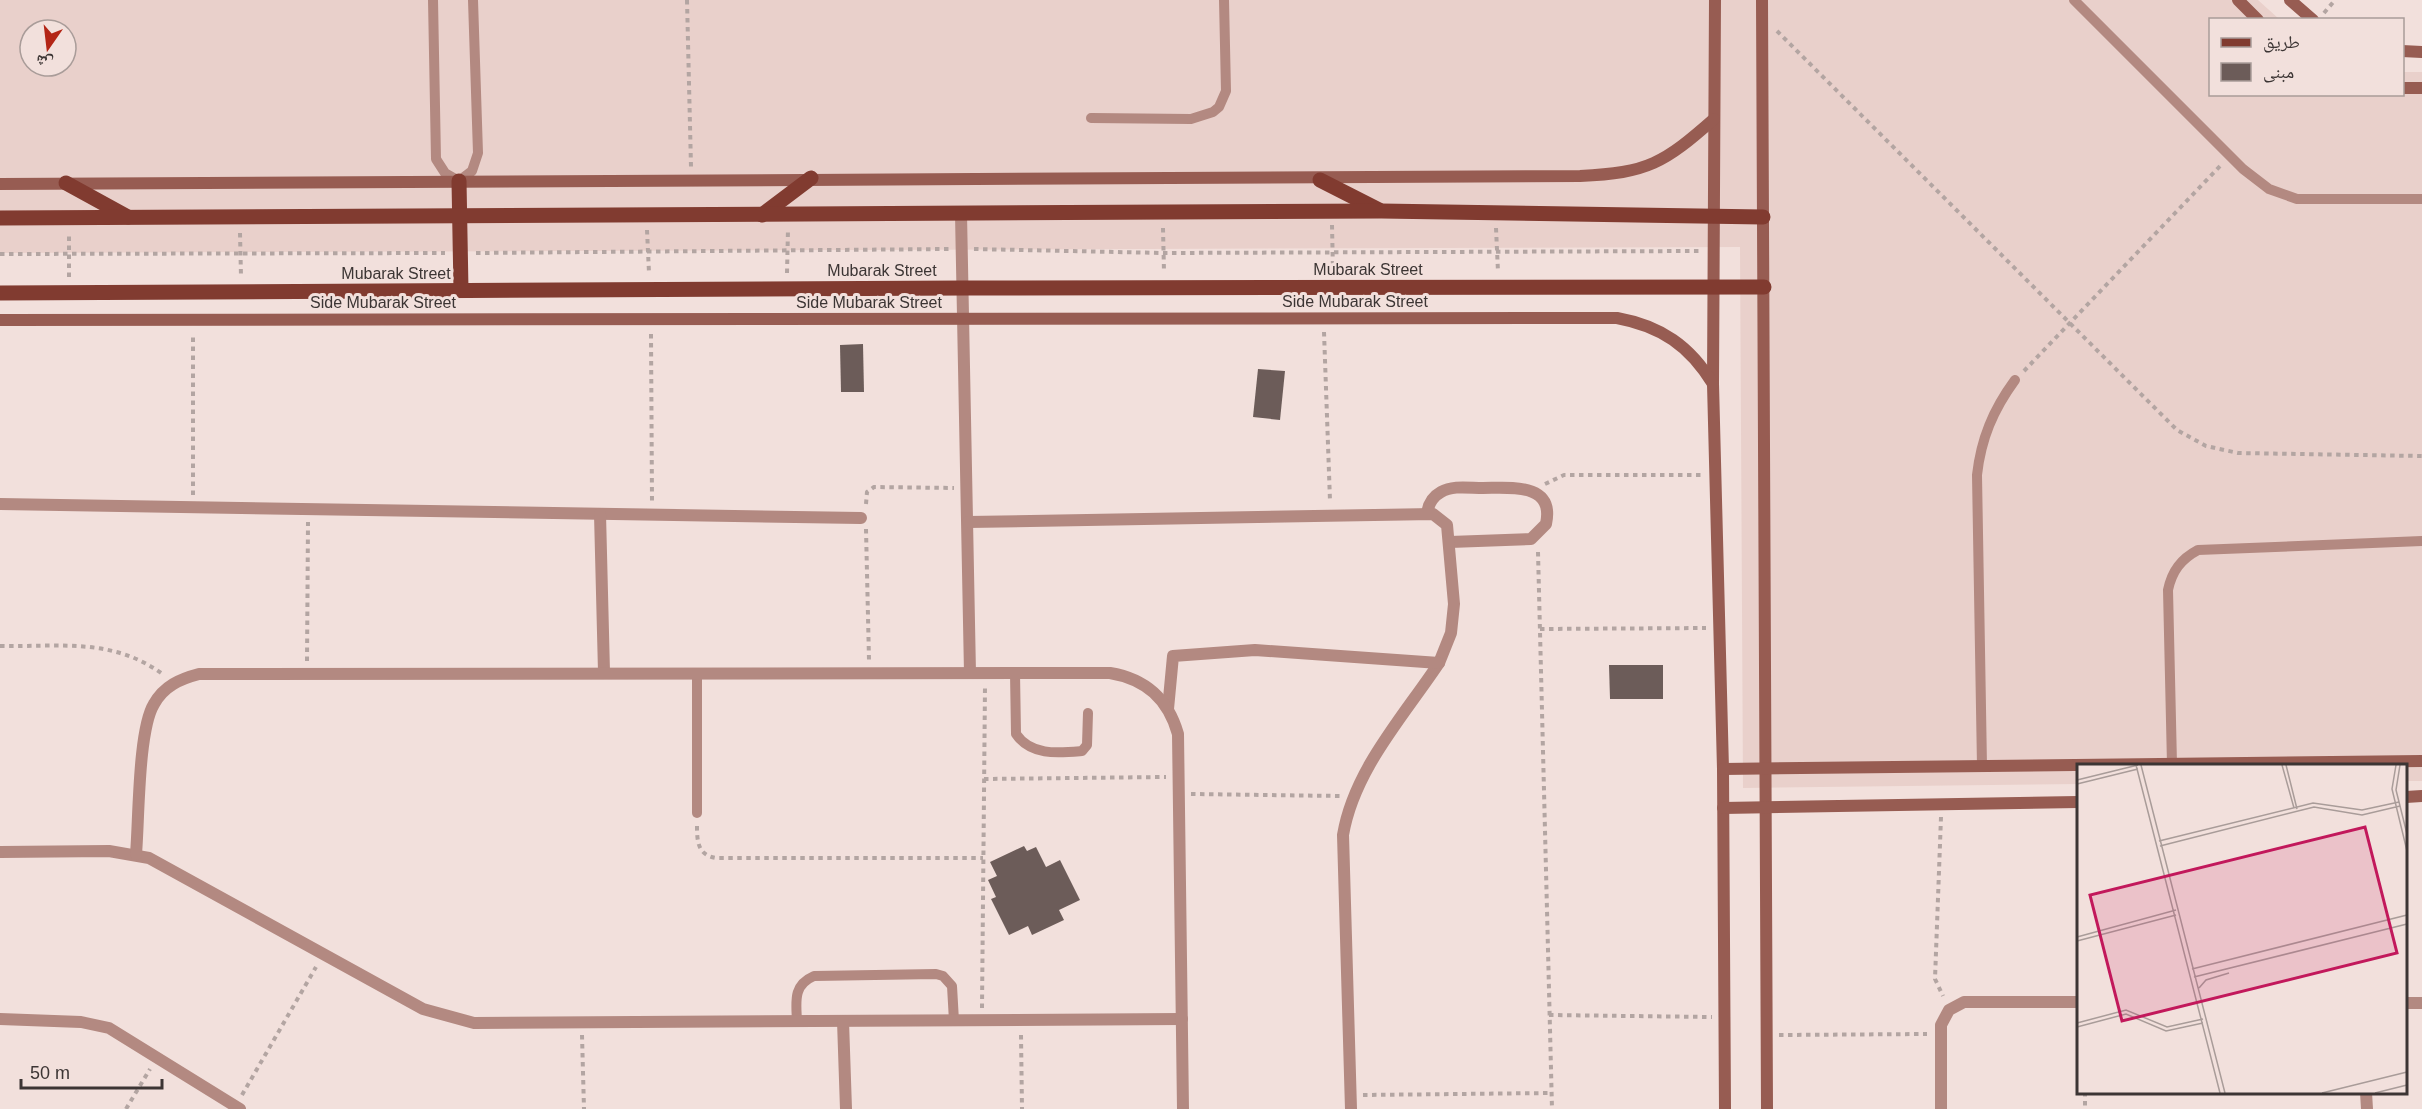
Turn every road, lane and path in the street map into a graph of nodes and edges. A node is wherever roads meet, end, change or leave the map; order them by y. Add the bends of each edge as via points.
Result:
1 (433, 0) edge
2 (473, 0) edge
3 (687, 0) edge
4 (1224, 0) edge
5 (1715, 0) edge
6 (1762, 0) edge
7 (2074, 0) edge
8 (2238, 0) edge
9 (2290, 0) edge
10 (1762, 15) junction
11 (2256, 18) edge
12 (2311, 18) edge
13 (2404, 51) edge
14 (2422, 52) edge
15 (2404, 88) edge
16 (2422, 88) edge
17 (1091, 118) dead end
18 (1714, 119) junction
19 (2230, 156) junction
20 (811, 178) junction
21 (691, 179) junction
22 (1320, 180) junction
23 (459, 181) junction
24 (66, 183) junction
25 (0, 184) edge
26 (2422, 199) edge
27 (1332, 211) junction
28 (1381, 211) junction
29 (1163, 212) junction
30 (1495, 213) junction
31 (788, 214) junction
32 (961, 214) junction
33 (647, 215) junction
34 (762, 215) junction
35 (459, 216) junction
36 (240, 217) junction
37 (1715, 217) junction
38 (1763, 217) junction
39 (0, 218) edge
40 (69, 218) junction
41 (131, 218) junction
42 (962, 249) junction
43 (1332, 251) junction
44 (1497, 251) junction
45 (1714, 251) junction
46 (648, 252) junction
47 (788, 252) junction
48 (460, 253) junction
49 (1164, 253) junction
50 (0, 254) edge
51 (69, 254) junction
52 (241, 255) junction
53 (1499, 287) junction
54 (1764, 287) junction
55 (964, 288) junction
56 (1164, 288) junction
57 (1333, 288) junction
58 (1714, 288) junction
59 (650, 289) junction
60 (787, 289) junction
61 (461, 290) junction
62 (241, 292) junction
63 (0, 293) edge
64 (69, 293) junction
65 (651, 318) junction
66 (963, 318) junction
67 (1323, 318) junction
68 (194, 319) junction
69 (0, 320) edge
70 (2069, 324) junction
71 (2015, 380) joint
72 (1713, 384) junction
73 (2422, 456) edge
74 (1715, 475) junction
75 (967, 488) junction
76 (1538, 495) junction
77 (0, 504) edge
78 (193, 507) junction
79 (308, 509) junction
80 (600, 514) junction
81 (652, 514) junction
82 (1427, 514) junction
83 (864, 515) junction
84 (1330, 517) junction
85 (968, 522) junction
86 (1538, 536) junction
87 (2422, 541) edge
88 (1450, 542) junction
89 (1719, 628) junction
90 (1540, 629) junction
91 (0, 646) edge
92 (1439, 663) junction
93 (604, 672) junction
94 (698, 673) junction
95 (869, 673) junction
96 (970, 673) junction
97 (985, 673) junction
98 (1015, 673) junction
99 (307, 674) junction
100 (174, 683) junction
101 (1168, 709) junction
102 (1088, 713) dead end
103 (2422, 761) edge
104 (2172, 764) joint
105 (2077, 765) edge
106 (1982, 766) junction
107 (1723, 769) junction
108 (1766, 769) junction
109 (1179, 777) junction
110 (984, 778) junction
111 (1179, 794) junction
112 (1353, 796) junction
113 (2422, 796) edge
114 (2407, 797) edge
115 (2077, 802) edge
116 (1941, 804) junction
117 (1766, 807) junction
118 (1723, 808) junction
119 (697, 813) joint
120 (0, 852) edge
121 (136, 854) junction
122 (983, 858) junction
123 (323, 954) junction
124 (2077, 1002) edge
125 (1956, 1005) junction
126 (1549, 1015) junction
127 (1724, 1018) junction
128 (0, 1019) edge
129 (1182, 1019) junction
130 (1020, 1020) junction
131 (843, 1021) junction
132 (954, 1021) junction
133 (981, 1021) junction
134 (797, 1022) junction
135 (582, 1023) junction
136 (1940, 1033) junction
137 (1767, 1035) junction
138 (157, 1057) junction
139 (1551, 1093) junction
140 (2366, 1094) edge
141 (1350, 1095) junction
142 (237, 1108) edge
143 (126, 1109) edge
144 (584, 1109) edge
145 (846, 1109) edge
146 (1022, 1109) edge
147 (1183, 1109) edge
148 (1351, 1109) edge
149 (1552, 1109) edge
150 (1725, 1109) edge
151 (1767, 1109) edge
152 (1941, 1109) edge
153 (2367, 1109) edge

1 - 23 lane via 436,159 444,173
2 - 23 lane via 478,153 472,171
3 - 21 path
4 - 17 lane via 1226,91 1213,112 1191,119
5 - 18 main road
6 - 10 main road
7 - 19 lane
8 - 11 main road
9 - 12 main road
10 - 38 main road
10 - 70 path
13 - 14 main road
15 - 16 main road
18 - 22 main road via 1676,153 1640,171 1614,175
18 - 37 main road
19 - 26 lane via 2262,184 2297,199
19 - 70 path
20 - 21 main road
20 - 22 main road
20 - 34 main road
21 - 23 main road
22 - 28 main road
23 - 24 main road
23 - 35 main road
24 - 25 main road
24 - 41 main road
27 - 28 main road
27 - 29 main road
27 - 43 path
28 - 30 main road
29 - 32 main road
29 - 49 path
30 - 37 main road
30 - 44 path
31 - 32 main road
31 - 34 main road
31 - 47 path
32 - 42 street
33 - 34 main road
33 - 35 main road
33 - 46 path
35 - 36 main road
35 - 48 main road
36 - 41 main road
36 - 52 path
37 - 38 main road
37 - 45 main road
38 - 54 main road
39 - 40 main road
40 - 41 main road
40 - 51 path
42 - 47 path
42 - 49 path
42 - 55 street
43 - 44 path
43 - 49 path
43 - 57 path
44 - 45 path
44 - 53 path
45 - 58 main road
46 - 47 path
46 - 48 path
46 - 59 path
47 - 60 path
48 - 52 path
48 - 61 main road
49 - 56 path
50 - 51 path
51 - 52 path
51 - 64 path
52 - 62 path
53 - 57 main road, Mubarak Street
53 - 58 main road, Mubarak Street
54 - 58 main road, Mubarak Street
54 - 108 main road
55 - 56 main road, Mubarak Street
55 - 60 main road, Mubarak Street
55 - 66 street
56 - 57 main road, Mubarak Street
58 - 72 main road
59 - 60 main road, Mubarak Street
59 - 61 main road, Mubarak Street
61 - 62 main road, Mubarak Street
62 - 64 main road, Mubarak Street
63 - 64 main road, Mubarak Street
65 - 66 main road, Side Mubarak Street
65 - 68 main road, Side Mubarak Street
65 - 81 path
66 - 67 main road, Side Mubarak Street
66 - 75 street
67 - 72 main road, Side Mubarak Street via 1617,318 1656,328 1674,338 1689,351
67 - 84 path
68 - 69 main road, Side Mubarak Street
68 - 78 path
70 - 71 path
70 - 73 path via 2165,421 2206,446 2238,453
71 - 106 lane via 1987,428 1977,476
72 - 74 main road
74 - 76 path via 1564,475 1551,479
74 - 89 main road
75 - 83 path via 874,487 867,492
75 - 85 street
76 - 82 street via 1522,488 1449,488 1436,495
76 - 86 street via 1547,517
77 - 78 street
78 - 79 street
79 - 80 street
79 - 99 path
80 - 81 street
80 - 93 street
81 - 83 street
82 - 84 street
82 - 88 street via 1444,520 1450,530
83 - 95 path
84 - 85 street
85 - 96 street
86 - 88 street
86 - 90 path
87 - 104 lane via 2198,550 2183,560 2168,590
88 - 92 street via 1454,619
89 - 90 path
89 - 107 main road
90 - 126 path
91 - 100 path via 106,648 142,661
92 - 101 street via 1255,650 1173,656
92 - 112 street
93 - 94 street
93 - 99 street
94 - 95 street
94 - 119 lane
95 - 96 street
96 - 97 street
97 - 98 street
97 - 110 path
98 - 101 street via 1124,675 1150,688
98 - 102 lane via 1016,734 1029,747 1045,752 1082,751 1087,745
99 - 100 street via 199,674
100 - 121 street via 154,702 145,727
101 - 109 street via 1178,734
103 - 104 main road
105 - 106 main road
106 - 108 main road
107 - 108 main road
107 - 118 main road
108 - 117 main road
109 - 110 path
109 - 111 street
110 - 122 path
111 - 112 path
111 - 129 street
112 - 141 street via 1342,855
113 - 114 main road
115 - 116 main road
116 - 117 main road
116 - 125 path via 1935,979 1944,997
117 - 118 main road
117 - 137 main road
118 - 127 main road
119 - 122 path via 698,845 705,854 716,858
120 - 121 street
121 - 123 street
122 - 133 path
123 - 135 street via 423,1009 457,1020
123 - 142 path
124 - 125 street
125 - 136 street via 1944,1017
126 - 127 path
126 - 139 path
127 - 150 main road
128 - 138 street via 96,1024
129 - 130 street
129 - 147 street
130 - 133 street
130 - 146 path
131 - 132 street
131 - 134 street
131 - 145 street
132 - 133 street
132 - 134 lane via 952,986 936,974 814,976 806,979 797,991
134 - 135 street
135 - 144 path
136 - 137 path
136 - 152 street
137 - 151 main road
138 - 142 street
138 - 143 path
139 - 141 path
139 - 149 path
140 - 153 street
141 - 148 street

